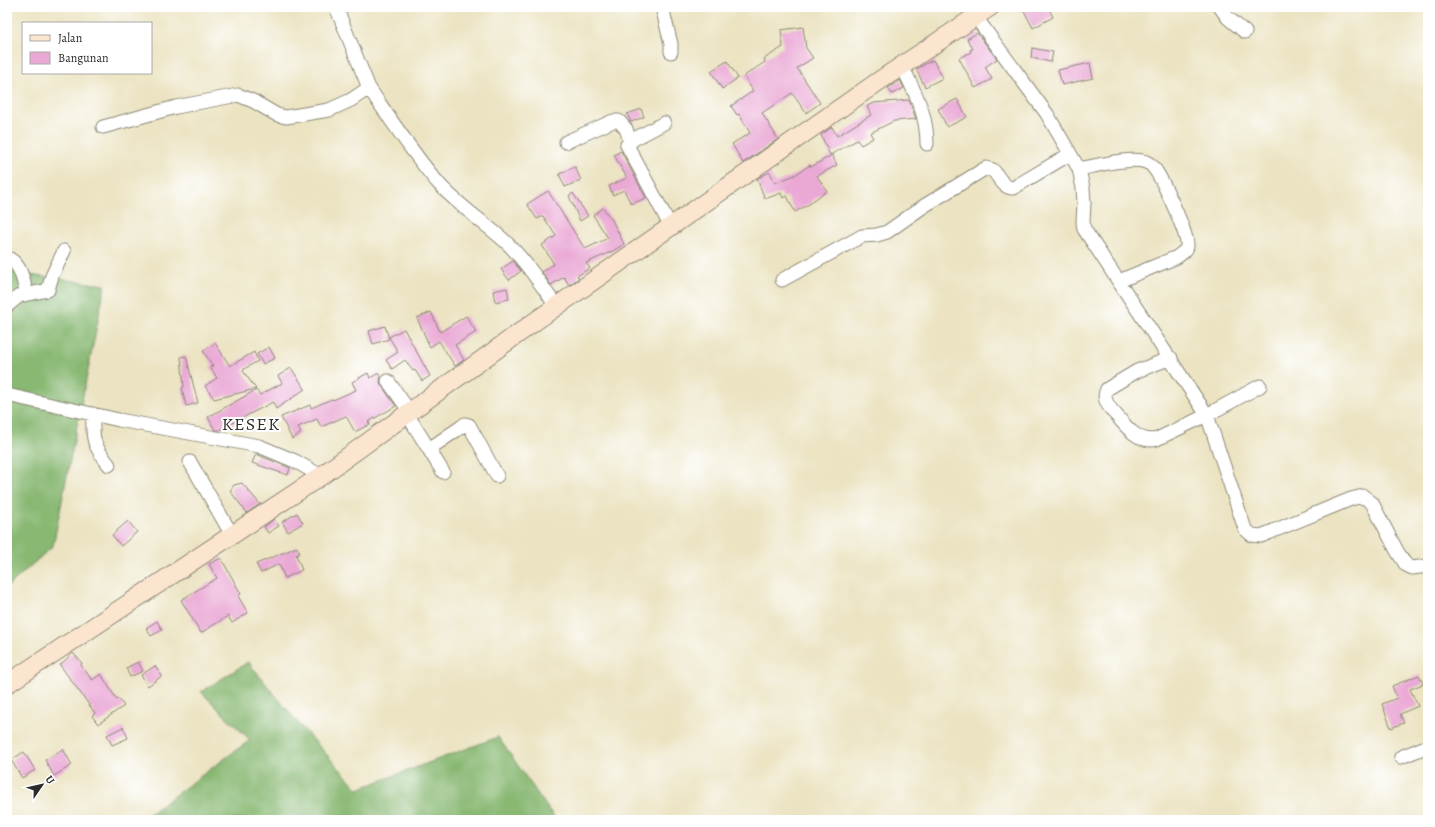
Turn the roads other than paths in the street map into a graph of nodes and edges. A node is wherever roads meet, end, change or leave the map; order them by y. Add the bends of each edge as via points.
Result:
1 (336, 7) edge
2 (662, 7) edge
3 (1220, 7) edge
4 (983, 12) edge
5 (1245, 32) dead end
6 (671, 52) dead end
7 (902, 66) junction
8 (369, 88) junction
9 (664, 124) dead end
10 (103, 127) dead end
11 (630, 141) junction
12 (566, 142) dead end
13 (927, 144) dead end
14 (1070, 154) junction
15 (1079, 169) junction
16 (671, 227) junction
17 (64, 251) dead end
18 (10, 259) dead end
19 (782, 280) dead end
20 (1119, 281) junction
21 (27, 294) junction
22 (7, 306) edge
23 (557, 307) junction
24 (1171, 358) junction
25 (388, 381) dead end
26 (1260, 386) dead end
27 (7, 395) edge
28 (409, 413) junction
29 (93, 414) junction
30 (1208, 415) junction
31 (429, 449) junction
32 (190, 462) dead end
33 (109, 465) dead end
34 (443, 472) dead end
35 (321, 476) junction
36 (497, 476) dead end
37 (232, 535) junction
38 (1428, 566) edge
39 (7, 684) edge
40 (1428, 746) edge
41 (1401, 757) dead end

1 - 8 street
2 - 6 street
3 - 5 street via 1228,18
4 - 7 main road
4 - 14 street
7 - 13 street via 925,117
7 - 16 main road
8 - 10 street via 329,110 286,117 238,95 176,107
8 - 23 street via 439,184 465,210 506,243 524,262
9 - 11 street
11 - 12 street via 622,124 613,121
11 - 16 street via 627,144
14 - 15 street
14 - 19 street via 1010,189 994,170 986,168 887,232 862,236
15 - 20 street via 1083,188 1084,229
15 - 20 street via 1133,159 1147,162 1153,166 1162,181 1186,236 1185,251 1177,257
16 - 23 main road
17 - 21 street via 48,290
18 - 21 street via 20,270
20 - 24 street
21 - 22 street via 13,300
23 - 28 main road
24 - 30 street
24 - 30 street via 1137,371 1107,389 1105,399 1111,410 1135,434 1153,440
25 - 28 street
26 - 30 street
27 - 29 street
28 - 31 street
28 - 35 main road
29 - 33 street via 94,441 99,453
29 - 35 street via 259,446 295,461
30 - 38 street via 1245,529 1252,535 1261,536 1363,496 1372,503 1406,565 1412,568
31 - 34 street
31 - 36 street via 465,424 469,425
32 - 37 street
35 - 37 main road
37 - 39 main road
40 - 41 street

